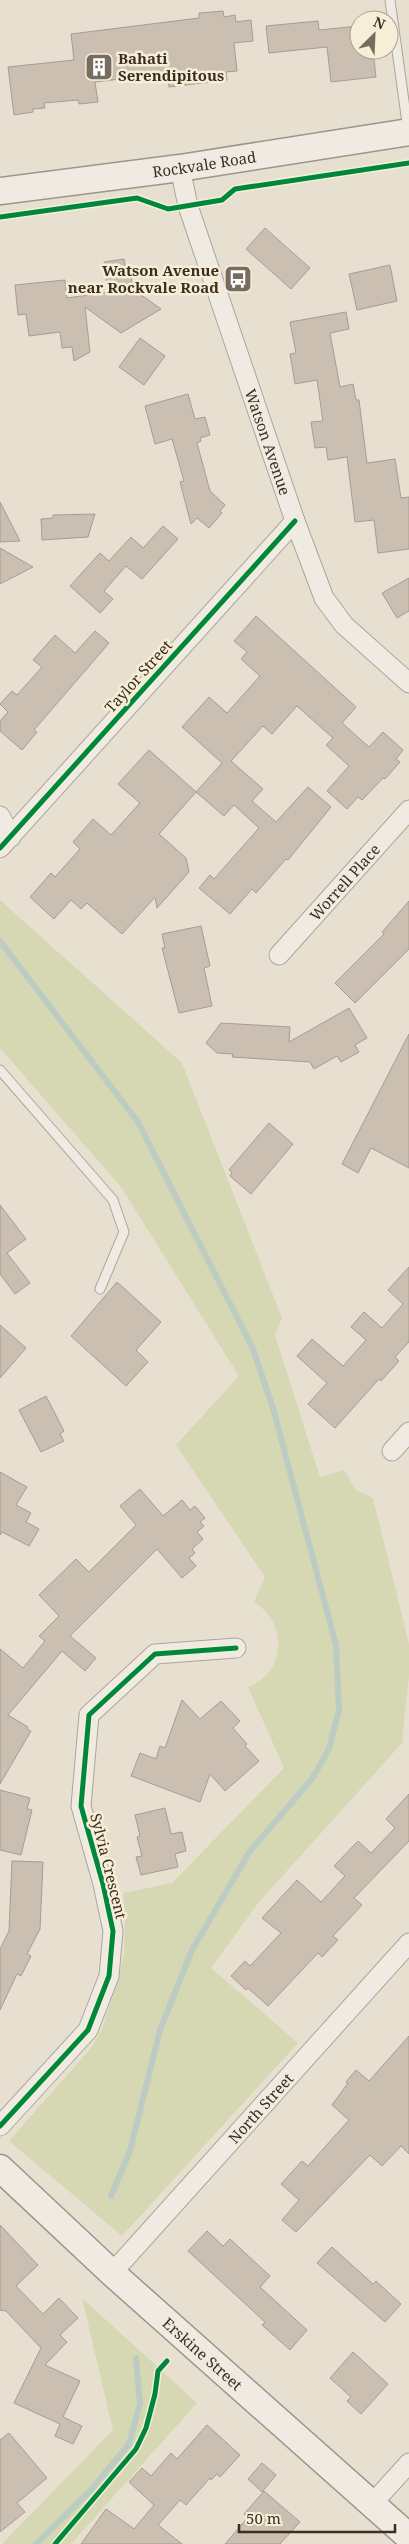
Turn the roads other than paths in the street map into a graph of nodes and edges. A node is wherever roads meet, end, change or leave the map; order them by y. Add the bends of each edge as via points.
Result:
1 (390, 0) edge
2 (409, 132) edge
3 (180, 168) junction
4 (0, 191) edge
5 (295, 521) junction
6 (409, 683) edge
7 (409, 810) edge
8 (0, 816) edge
9 (6, 843) edge
10 (280, 955) dead end
11 (0, 1070) edge
12 (100, 1289) dead end
13 (409, 1432) edge
14 (392, 1451) dead end
15 (236, 1648) dead end
16 (409, 1943) edge
17 (0, 2126) edge
18 (0, 2168) edge
19 (112, 2273) junction
20 (409, 2463) edge
21 (372, 2504) junction
22 (409, 2537) edge

1 - 2 lane
2 - 3 street, Rockvale Road
3 - 4 street, Rockvale Road
3 - 5 street, Watson Avenue via 188,206
5 - 6 street, Watson Avenue via 324,598 344,625
5 - 9 street, Taylor Street
7 - 10 street, Worrell Place
8 - 9 street
11 - 12 lane via 113,1200 124,1232
13 - 14 street
15 - 17 street, Sylvia Crescent via 155,1654 89,1715 81,1806 113,1930 109,1976 88,2030
16 - 19 street, North Street
18 - 19 street, Erskine Street
19 - 21 street, Erskine Street
20 - 21 street
21 - 22 street, Erskine Street

